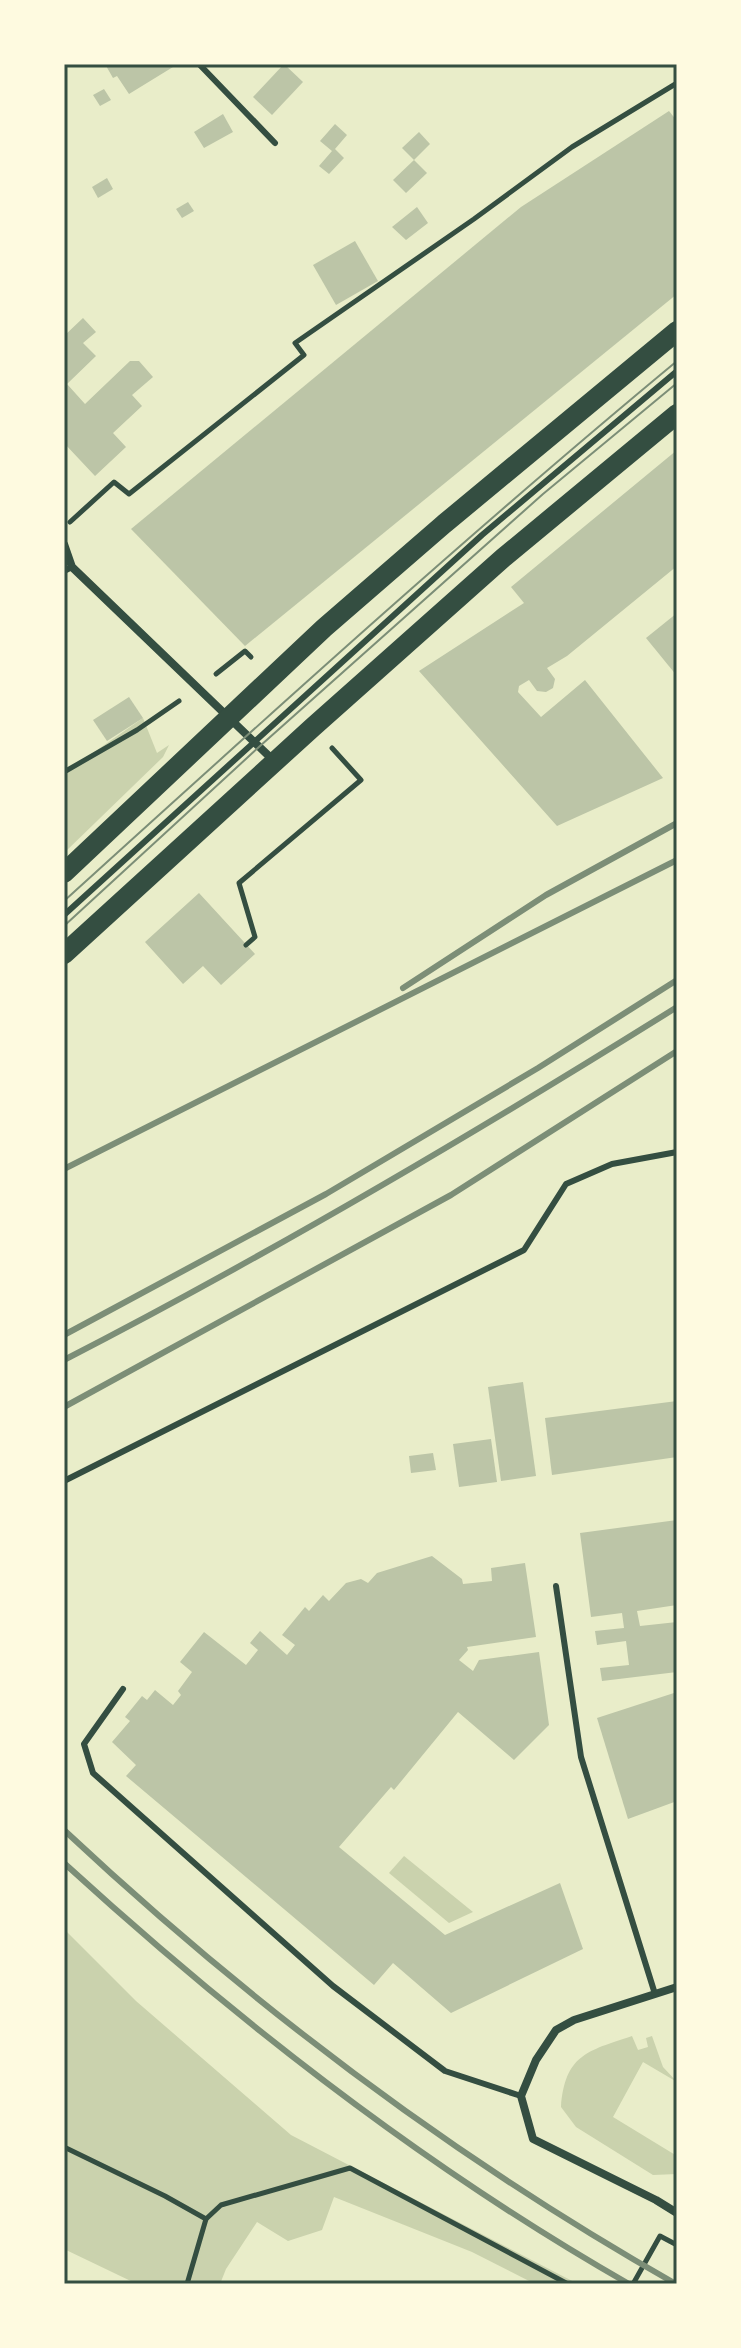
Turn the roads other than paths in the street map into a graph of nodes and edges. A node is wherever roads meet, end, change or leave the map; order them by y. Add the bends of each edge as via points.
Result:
1 (199, 64) edge
2 (275, 143) dead end
3 (677, 331) edge
4 (677, 371) edge
5 (677, 414) edge
6 (64, 544) edge
7 (68, 569) edge
8 (228, 716) junction
9 (254, 741) junction
10 (275, 761) junction
11 (64, 873) edge
12 (64, 915) edge
13 (64, 954) edge
14 (677, 1152) edge
15 (64, 1481) edge
16 (556, 1586) dead end
17 (123, 1689) dead end
18 (677, 1987) edge
19 (655, 1994) junction
20 (521, 2096) junction
21 (677, 2213) edge

1 - 2 lane
3 - 8 main road via 432,534
4 - 9 lane via 482,535
5 - 10 main road via 503,558
6 - 7 street
7 - 8 street
8 - 9 street
8 - 11 main road
9 - 10 street
9 - 12 lane
10 - 13 main road
14 - 15 lane via 612,1164 566,1184 524,1250
16 - 19 lane via 581,1757
17 - 20 lane via 84,1744 93,1773 333,1986 445,2071
18 - 19 street
19 - 20 street via 556,2030
20 - 21 street via 533,2139

